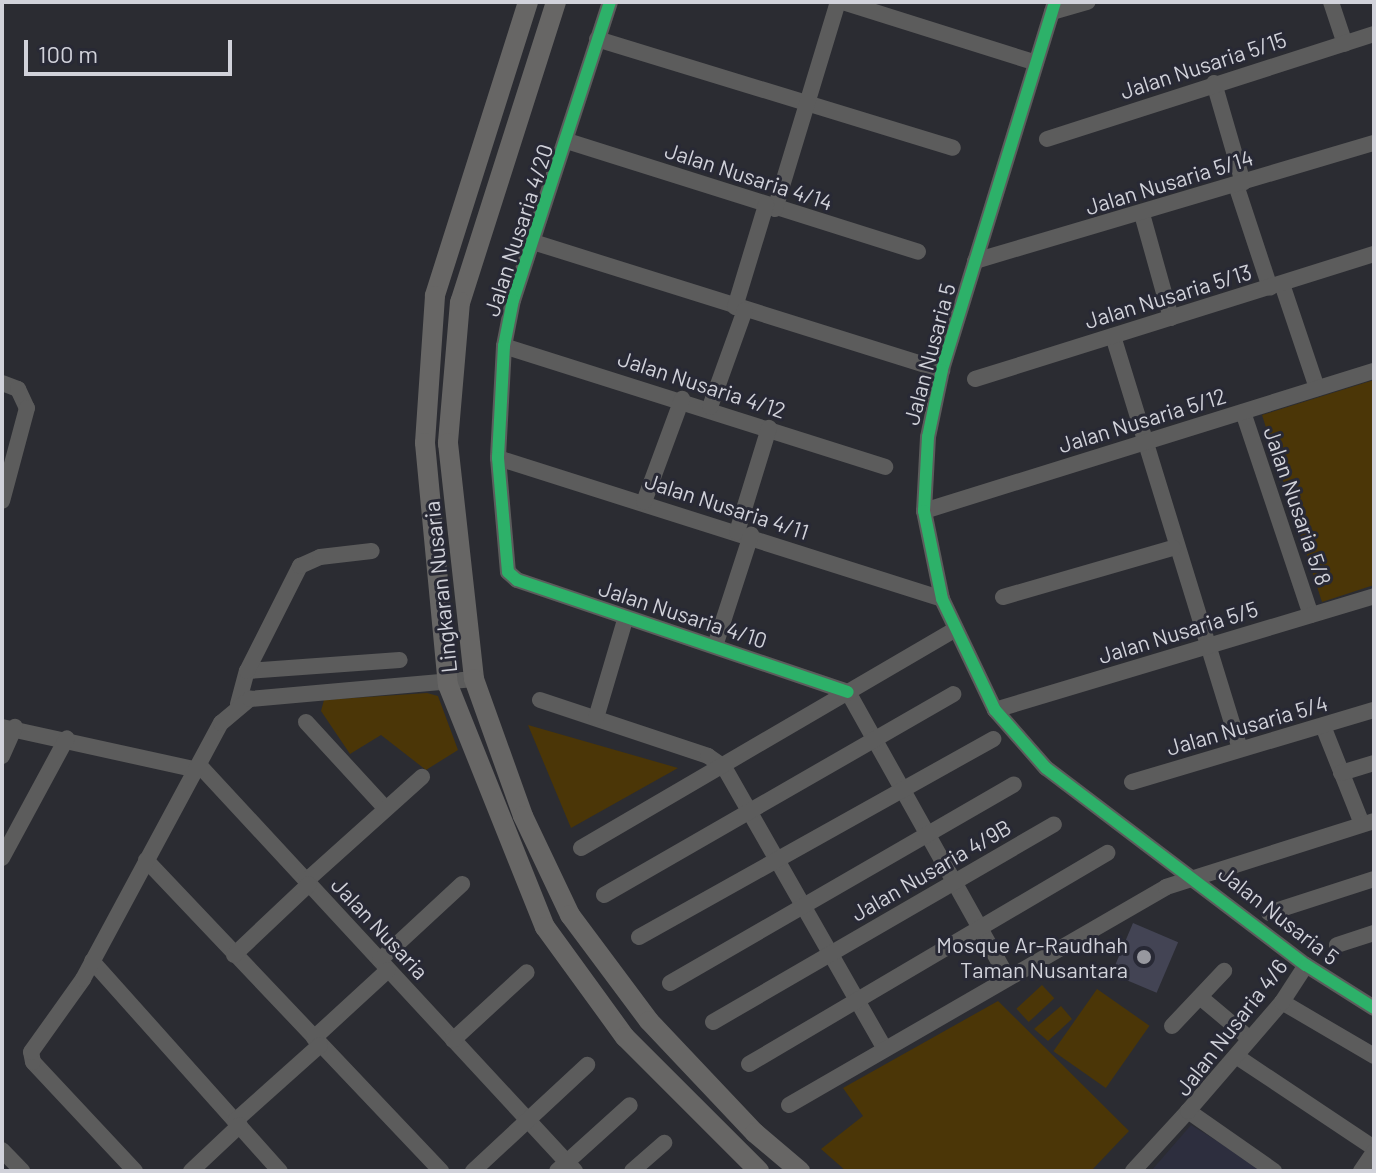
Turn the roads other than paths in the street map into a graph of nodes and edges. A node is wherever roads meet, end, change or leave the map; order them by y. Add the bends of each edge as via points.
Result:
1 (528, 2) edge
2 (556, 2) edge
3 (610, 2) edge
4 (841, 2) edge
5 (1088, 2) edge
6 (1331, 2) edge
7 (1053, 7) edge
8 (890, 9) edge
9 (1374, 34) edge
10 (597, 39) junction
11 (1345, 44) junction
12 (1036, 63) junction
13 (1214, 83) junction
14 (804, 102) junction
15 (1047, 139) dead end
16 (567, 141) junction
17 (1374, 143) edge
18 (953, 148) dead end
19 (1240, 184) junction
20 (770, 207) junction
21 (1142, 214) junction
22 (533, 242) junction
23 (918, 252) dead end
24 (1374, 254) edge
25 (975, 261) junction
26 (1276, 286) junction
27 (740, 308) junction
28 (1171, 318) junction
29 (1113, 336) junction
30 (504, 346) junction
31 (942, 370) junction
32 (1374, 371) edge
33 (975, 379) dead end
34 (2, 383) edge
35 (1317, 388) junction
36 (682, 399) junction
37 (710, 407) junction
38 (1243, 412) junction
39 (769, 428) junction
40 (1145, 442) junction
41 (498, 458) junction
42 (885, 467) dead end
43 (2, 501) edge
44 (644, 502) junction
45 (924, 511) junction
46 (744, 534) junction
47 (1173, 548) junction
48 (372, 551) dead end
49 (508, 572) joint
50 (1374, 596) edge
51 (1003, 597) dead end
52 (942, 599) junction
53 (1311, 615) junction
54 (626, 617) junction
55 (953, 631) junction
56 (716, 643) junction
57 (1206, 646) junction
58 (400, 660) dead end
59 (247, 671) junction
60 (474, 679) junction
61 (448, 685) junction
62 (848, 692) junction
63 (953, 694) dead end
64 (540, 700) dead end
65 (238, 704) junction
66 (995, 710) junction
67 (1374, 710) edge
68 (596, 718) junction
69 (306, 722) dead end
70 (1323, 726) junction
71 (9, 727) edge
72 (67, 738) junction
73 (994, 739) dead end
74 (871, 742) junction
75 (1240, 749) junction
76 (2, 756) edge
77 (1374, 763) edge
78 (724, 767) junction
79 (199, 768) junction
80 (1341, 773) junction
81 (422, 777) dead end
82 (1132, 782) dead end
83 (1014, 784) dead end
84 (899, 792) junction
85 (385, 808) junction
86 (750, 814) junction
87 (1368, 822) edge
88 (1054, 824) dead end
89 (925, 837) junction
90 (581, 848) dead end
91 (1107, 853) dead end
92 (2, 858) edge
93 (146, 860) junction
94 (777, 861) junction
95 (1194, 875) junction
96 (1374, 879) edge
97 (308, 882) junction
98 (952, 883) junction
99 (462, 884) dead end
100 (604, 895) dead end
101 (804, 907) junction
102 (1269, 913) dead end
103 (981, 929) junction
104 (1374, 933) edge
105 (639, 937) dead end
106 (1337, 945) dead end
107 (831, 954) junction
108 (234, 955) junction
109 (92, 961) junction
110 (384, 965) junction
111 (1306, 965) junction
112 (1224, 971) dead end
113 (527, 972) dead end
114 (1007, 976) junction
115 (670, 983) dead end
116 (1200, 997) junction
117 (857, 1000) junction
118 (1282, 1002) junction
119 (1374, 1008) edge
120 (713, 1022) dead end
121 (1172, 1026) dead end
122 (1250, 1039) junction
123 (453, 1040) junction
124 (317, 1041) junction
125 (883, 1046) junction
126 (1236, 1056) junction
127 (1374, 1056) edge
128 (749, 1064) dead end
129 (587, 1065) dead end
130 (630, 1105) dead end
131 (789, 1105) dead end
132 (1188, 1111) junction
133 (527, 1120) junction
134 (237, 1123) junction
135 (664, 1143) dead end
136 (2, 1150) edge
137 (1374, 1150) edge
138 (566, 1168) edge
139 (22, 1171) edge
140 (135, 1171) edge
141 (191, 1171) edge
142 (280, 1171) edge
143 (441, 1171) edge
144 (473, 1171) edge
145 (632, 1171) edge
146 (759, 1171) edge
147 (800, 1171) edge
148 (1133, 1171) edge
149 (1274, 1171) edge
150 (1361, 1171) edge

1 - 61 main road, Lingkaran Nusaria via 435,296 425,443
2 - 60 main road, Lingkaran Nusaria via 460,302 448,443
3 - 10 street, Jalan Nusaria 4/20
4 - 8 street
4 - 14 street
5 - 7 street
6 - 11 street
7 - 12 street, Jalan Nusaria 5
8 - 12 street
9 - 11 street, Jalan Nusaria 5/15
10 - 14 street
10 - 16 street, Jalan Nusaria 4/20
11 - 13 street, Jalan Nusaria 5/15
12 - 25 street, Jalan Nusaria 5
13 - 15 street, Jalan Nusaria 5/15
13 - 19 street
14 - 18 street
14 - 20 street
16 - 20 street, Jalan Nusaria 4/14
16 - 22 street, Jalan Nusaria 4/20
17 - 19 street, Jalan Nusaria 5/14
19 - 21 street, Jalan Nusaria 5/14
19 - 26 street
20 - 23 street, Jalan Nusaria 4/14
20 - 27 street
21 - 25 street, Jalan Nusaria 5/14
21 - 28 street
22 - 27 street
22 - 30 street, Jalan Nusaria 4/20
24 - 26 street, Jalan Nusaria 5/13
25 - 31 street, Jalan Nusaria 5
26 - 28 street, Jalan Nusaria 5/13
26 - 35 street
27 - 31 street
27 - 37 street
28 - 29 street, Jalan Nusaria 5/13
29 - 33 street, Jalan Nusaria 5/13
29 - 40 street
30 - 36 street, Jalan Nusaria 4/12
30 - 41 street, Jalan Nusaria 4/20
31 - 45 street, Jalan Nusaria 5 via 926,450
32 - 35 street, Jalan Nusaria 5/12
34 - 43 street via 18,389 27,408
35 - 38 street, Jalan Nusaria 5/12
36 - 37 street, Jalan Nusaria 4/12
36 - 44 street
37 - 39 street, Jalan Nusaria 4/12
38 - 40 street, Jalan Nusaria 5/12
38 - 53 street, Jalan Nusaria 5/8
39 - 42 street, Jalan Nusaria 4/12
39 - 46 street
40 - 45 street, Jalan Nusaria 5/12
40 - 47 street
41 - 44 street, Jalan Nusaria 4/11
41 - 49 street, Jalan Nusaria 4/20
44 - 46 street, Jalan Nusaria 4/11
45 - 52 street, Jalan Nusaria 5
46 - 52 street, Jalan Nusaria 4/11
46 - 56 street
47 - 51 street
47 - 57 street
48 - 59 street via 320,557 300,566
49 - 54 street, Jalan Nusaria 4/10
50 - 53 street, Jalan Nusaria 5/5
52 - 55 street, Jalan Nusaria 5
53 - 57 street, Jalan Nusaria 5/5
54 - 56 street, Jalan Nusaria 4/10
54 - 68 street
55 - 62 street
55 - 66 street, Jalan Nusaria 5
56 - 62 street, Jalan Nusaria 4/10
57 - 66 street, Jalan Nusaria 5/5
57 - 75 street
58 - 59 street
59 - 65 street
60 - 61 street
60 - 147 main road, Lingkaran Nusaria via 523,816 570,915 649,1021 755,1133
61 - 65 street
61 - 146 main road, Lingkaran Nusaria via 545,927 625,1037
62 - 74 street
62 - 78 street
63 - 74 street
64 - 68 street
65 - 79 street
66 - 95 street, Jalan Nusaria 5 via 1046,768
67 - 70 street, Jalan Nusaria 5/4
68 - 78 street via 708,756
69 - 85 street
70 - 75 street, Jalan Nusaria 5/4
70 - 80 street
71 - 72 street
71 - 76 street
72 - 79 street
72 - 92 street
73 - 84 street
74 - 84 street
74 - 86 street
75 - 82 street, Jalan Nusaria 5/4
77 - 80 street
78 - 86 street
78 - 90 street
79 - 93 street
79 - 97 street, Jalan Nusaria
80 - 87 street
81 - 85 street
83 - 89 street
84 - 89 street
84 - 94 street
85 - 97 street
86 - 94 street
86 - 100 street
87 - 95 street
88 - 98 street, Jalan Nusaria 4/9B
89 - 98 street
89 - 101 street
91 - 103 street
93 - 108 street
93 - 109 street
94 - 101 street
94 - 105 street
95 - 111 street, Jalan Nusaria 5
95 - 114 street
96 - 102 street
97 - 108 street
97 - 110 street, Jalan Nusaria
98 - 103 street
98 - 107 street, Jalan Nusaria 4/9B
99 - 110 street
101 - 107 street
101 - 115 street
103 - 114 street
103 - 117 street
104 - 106 street
107 - 117 street
107 - 120 street, Jalan Nusaria 4/9B
108 - 124 street
109 - 134 street
109 - 140 street via 31,1052 33,1062
110 - 123 street, Jalan Nusaria
110 - 124 street
111 - 118 street, Jalan Nusaria 4/6
111 - 119 street, Jalan Nusaria 5
112 - 116 street
113 - 123 street
114 - 125 street
116 - 121 street
116 - 122 street
117 - 125 street
117 - 128 street
118 - 122 street, Jalan Nusaria 4/6
118 - 127 street
122 - 126 street, Jalan Nusaria 4/6
123 - 133 street, Jalan Nusaria
124 - 134 street
124 - 143 street
125 - 131 street
126 - 132 street, Jalan Nusaria 4/6
126 - 137 street
129 - 133 street
130 - 138 street
132 - 148 street
132 - 149 street, Jalan Nusaria 4/6
133 - 138 street, Jalan Nusaria
133 - 144 street
134 - 141 street
134 - 142 street
135 - 145 street
136 - 139 street
137 - 150 street

